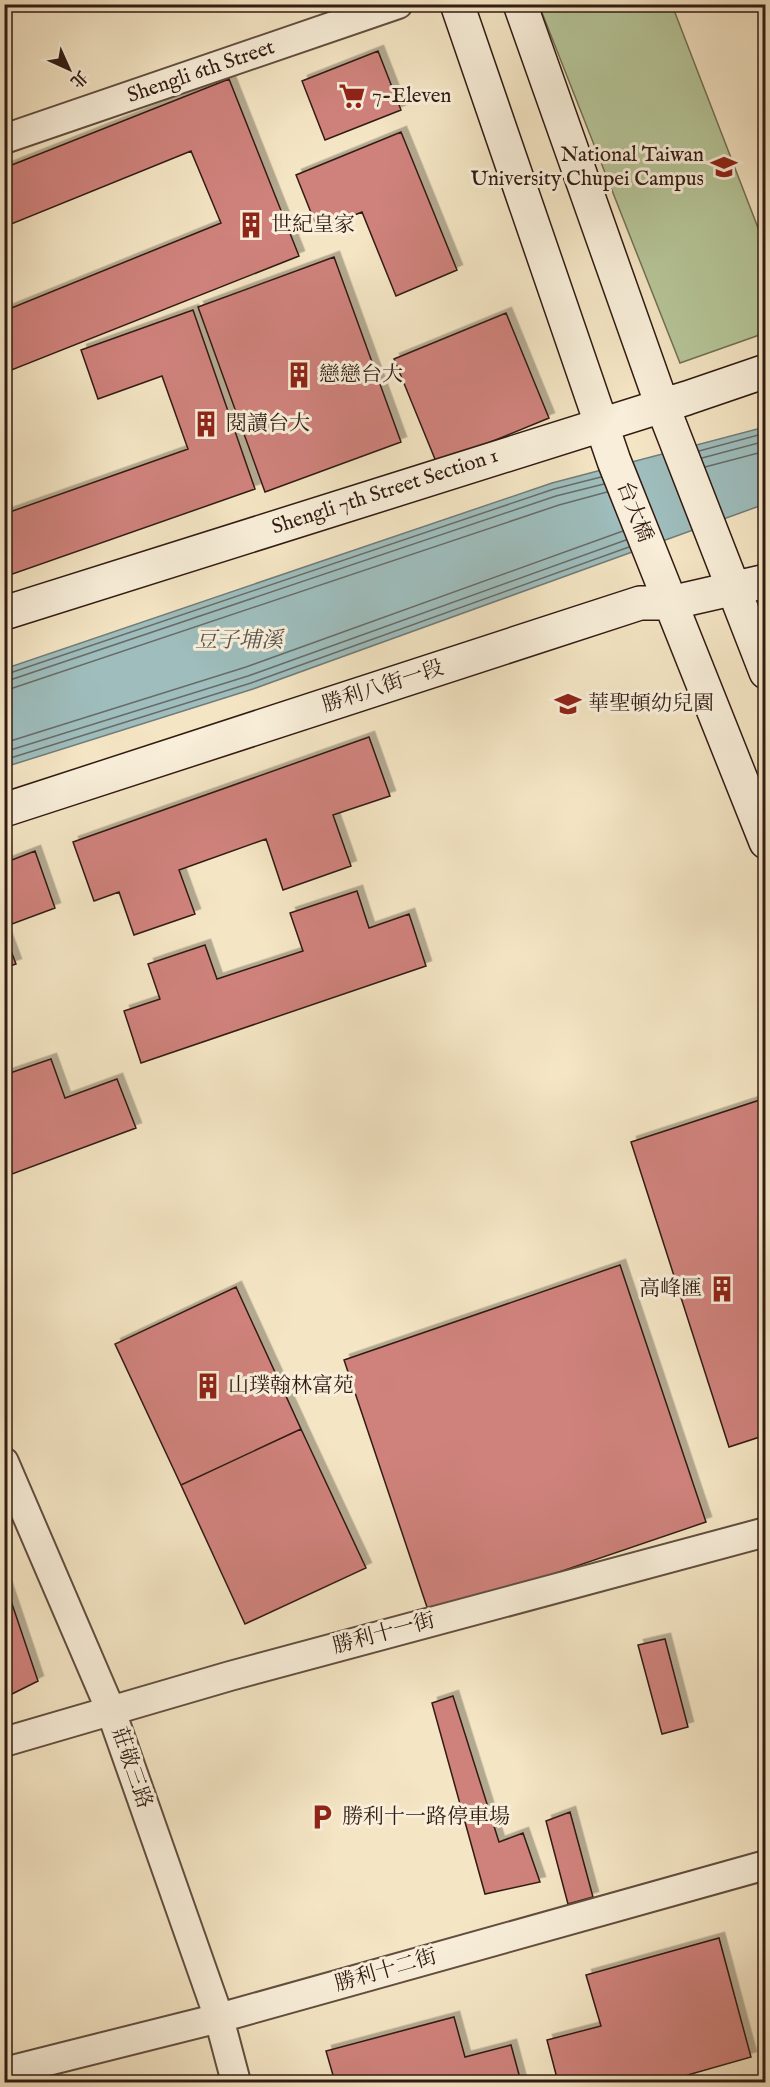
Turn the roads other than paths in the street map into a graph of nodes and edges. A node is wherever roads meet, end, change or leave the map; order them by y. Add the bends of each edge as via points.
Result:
1 (398, 4) edge
2 (457, 4) edge
3 (520, 4) edge
4 (4, 139) edge
5 (765, 371) edge
6 (662, 405) junction
7 (602, 424) junction
8 (765, 581) edge
9 (731, 587) junction
10 (670, 603) junction
11 (4, 613) edge
12 (765, 672) edge
13 (4, 810) edge
14 (765, 842) edge
15 (4, 1462) edge
16 (765, 1532) edge
17 (111, 1711) junction
18 (4, 1742) edge
19 (765, 1865) edge
20 (219, 2018) junction
21 (4, 2072) edge
22 (236, 2082) edge

1 - 4 street, Shengli 6th Street
2 - 7 street, 台大橋
3 - 6 street
5 - 6 street, Shengli 7th Street Section 1
6 - 7 street, Shengli 7th Street Section 1
6 - 9 street
7 - 10 street, 台大橋
7 - 11 street, Shengli 7th Street Section 1
8 - 9 street, 勝利八街一段
9 - 10 street, 勝利八街一段
9 - 12 street
10 - 13 street, 勝利八街一段 via 640,603
10 - 14 street, 台大橋
15 - 17 street, 莊敬三路
16 - 17 street, 勝利十一街
17 - 18 street, 勝利十一街
17 - 20 street, 莊敬三路
19 - 20 street, 勝利十二街
20 - 21 street, 勝利十二街
20 - 22 street, 莊敬三路

